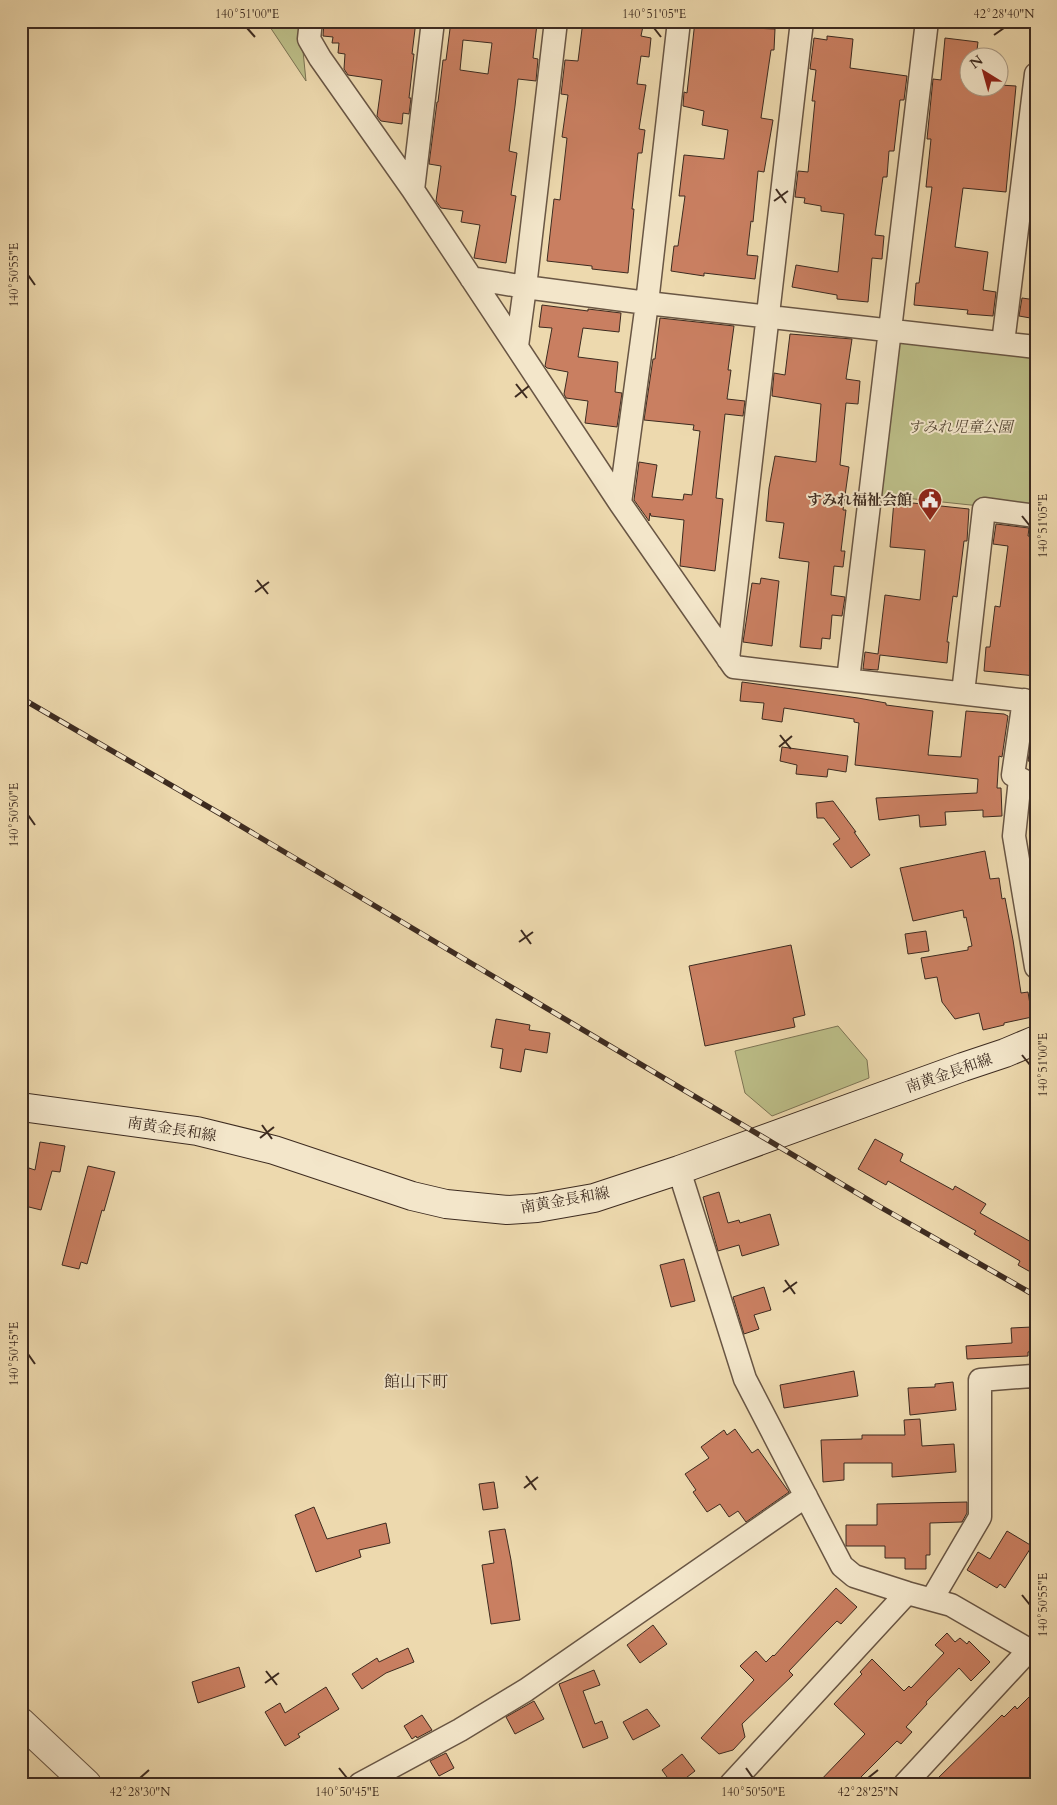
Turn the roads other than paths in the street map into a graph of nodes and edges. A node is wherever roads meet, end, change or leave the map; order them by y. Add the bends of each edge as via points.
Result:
1 (311, 21) edge
2 (433, 21) edge
3 (556, 21) edge
4 (678, 21) edge
5 (802, 21) edge
6 (927, 21) edge
7 (1036, 74) edge
8 (412, 190) junction
9 (471, 278) junction
10 (525, 287) junction
11 (647, 303) junction
12 (767, 316) junction
13 (890, 330) junction
14 (1003, 343) junction
15 (517, 346) junction
16 (1036, 347) edge
17 (620, 503) junction
18 (1036, 516) edge
19 (728, 659) junction
20 (848, 680) junction
21 (963, 693) junction
22 (1030, 701) edge
23 (1028, 783) edge
24 (1036, 967) edge
25 (1036, 1040) edge
26 (21, 1107) edge
27 (679, 1170) junction
28 (1036, 1378) edge
29 (806, 1496) junction
30 (907, 1594) junction
31 (932, 1599) junction
32 (1032, 1652) edge
33 (21, 1722) edge
34 (86, 1784) edge
35 (360, 1784) edge
36 (732, 1784) edge
37 (905, 1784) edge

1 - 8 street via 309,39 320,58
2 - 8 street
3 - 10 street
4 - 11 street
5 - 12 street
6 - 13 street
7 - 14 street
8 - 9 street
9 - 10 street
9 - 15 street
10 - 11 street
10 - 15 street
11 - 12 street
11 - 17 street
12 - 13 street
12 - 19 street
13 - 14 street
13 - 20 street
14 - 16 street
15 - 17 street
17 - 19 street
18 - 21 street via 984,509
19 - 20 street via 734,667
20 - 21 street
21 - 22 street
22 - 23 street via 1014,775
23 - 24 street via 1014,836
25 - 27 main road, 南黄金長和線
26 - 27 main road, 南黄金長和線 via 197,1131 274,1150 412,1196 464,1206 507,1210 537,1208 594,1198
27 - 29 street via 745,1379
28 - 31 street via 980,1380 980,1517
29 - 30 street via 842,1566 854,1576
29 - 35 street via 526,1690
30 - 31 street
30 - 36 street
31 - 32 street via 951,1605
32 - 37 street
33 - 34 main road

